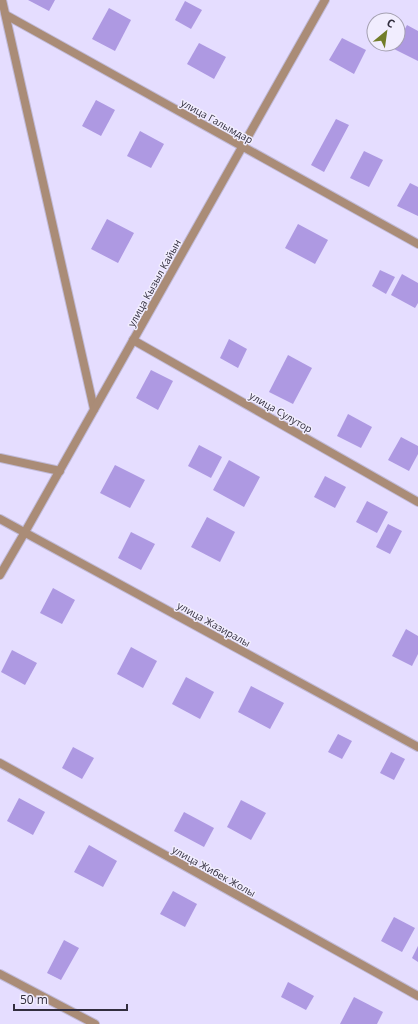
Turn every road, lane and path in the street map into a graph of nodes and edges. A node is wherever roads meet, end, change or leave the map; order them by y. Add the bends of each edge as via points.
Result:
1 (2, 0) edge
2 (325, 0) edge
3 (6, 15) junction
4 (243, 146) junction
5 (418, 244) edge
6 (133, 340) junction
7 (94, 409) junction
8 (0, 458) edge
9 (60, 470) junction
10 (418, 502) edge
11 (0, 519) edge
12 (25, 532) junction
13 (0, 575) edge
14 (418, 747) edge
15 (0, 763) edge
16 (0, 974) edge
17 (418, 996) edge
18 (95, 1024) edge

1 - 3 street
2 - 4 street, улица Кызыл Кайын
3 - 4 street, улица Галымдар
3 - 7 street
4 - 5 street, улица Галымдар
4 - 6 street, улица Кызыл Кайын
6 - 7 street, улица Кызыл Кайын
6 - 10 street, улица Сулутор
7 - 9 street, улица Кызыл Кайын
8 - 9 street
9 - 12 street, улица Кызыл Кайын
11 - 12 street, улица Жазиралы
12 - 13 street, улица Кызыл Кайын
12 - 14 street, улица Жазиралы
15 - 17 street, улица Жибек Жолы
16 - 18 street

